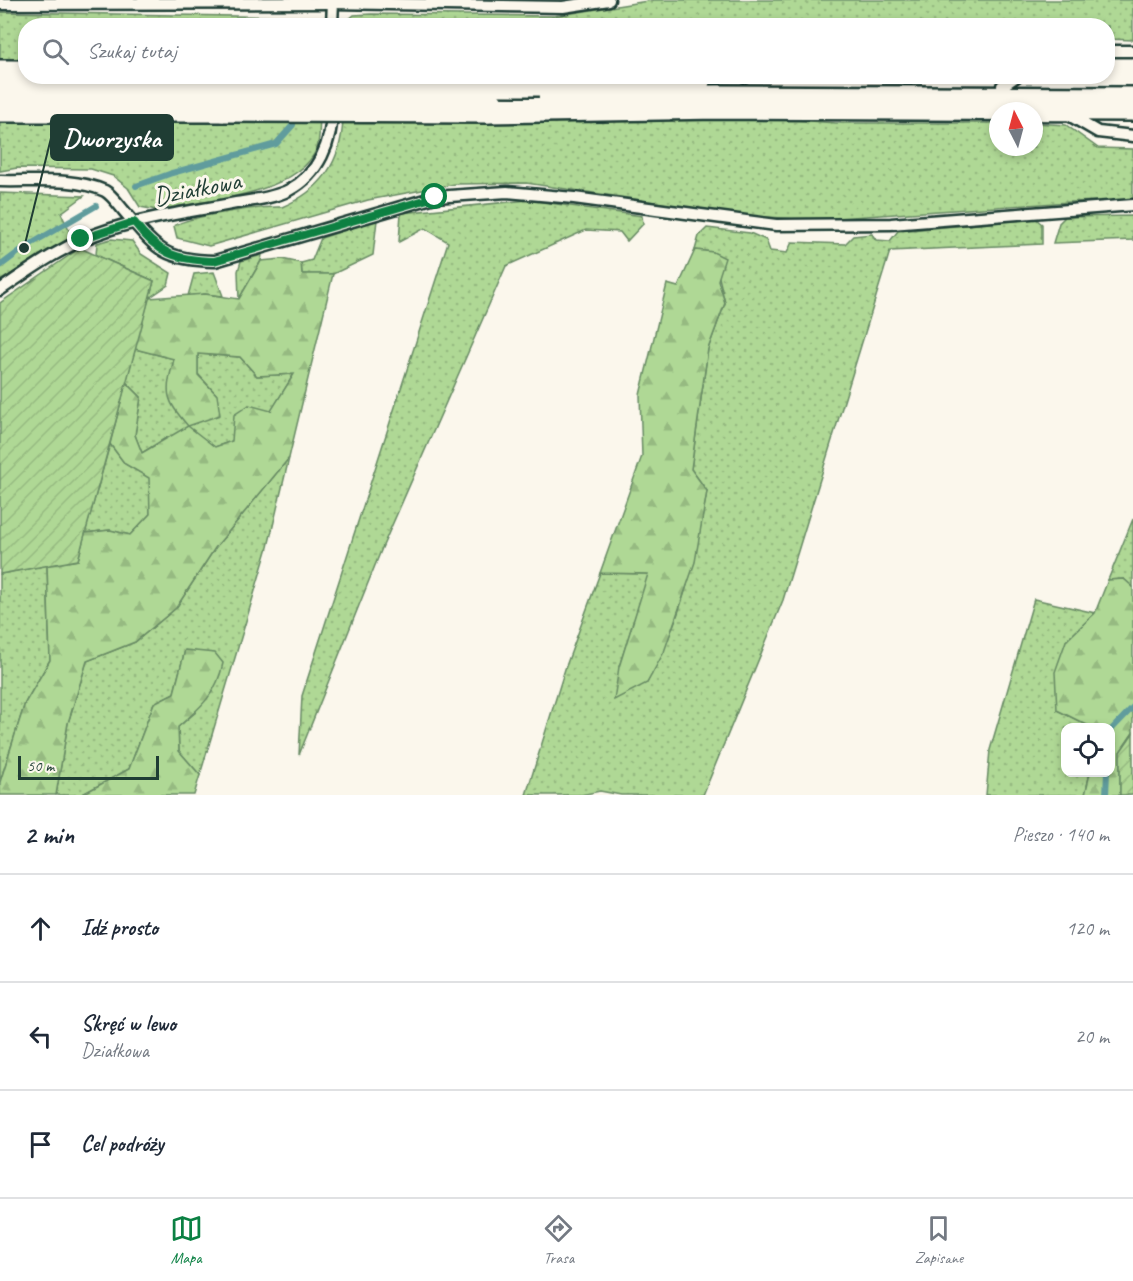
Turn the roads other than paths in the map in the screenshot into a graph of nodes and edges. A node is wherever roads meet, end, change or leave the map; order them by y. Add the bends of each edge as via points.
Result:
1 (609, 0) edge
2 (332, 1) edge
3 (0, 4) edge
4 (332, 18) edge
5 (1115, 51) edge
6 (1133, 51) edge
7 (0, 77) edge
8 (18, 78) edge
9 (105, 84) edge
10 (418, 84) edge
11 (1071, 84) edge
12 (332, 86) edge
13 (1133, 87) edge
14 (224, 92) junction
15 (1049, 103) junction
16 (1133, 104) edge
17 (0, 105) edge
18 (1133, 136) edge
19 (0, 182) edge
20 (1133, 205) edge
21 (134, 222) junction
22 (0, 290) edge

1 - 2 lane via 563,7
2 - 3 lane
2 - 4 lane
5 - 6 lane
7 - 8 main road
9 - 14 main road
10 - 14 main road, bridge
11 - 13 main road
12 - 21 lane, Działkowa via 332,132 320,161 289,190
14 - 15 main road, bridge via 487,106
14 - 17 main road
15 - 16 main road
15 - 18 lane via 1098,132
19 - 21 lane via 87,184 107,192
20 - 21 lane via 891,224 776,225 574,198 507,192 471,194 435,197 214,261 188,261 161,252
21 - 22 lane, Działkowa via 72,244

